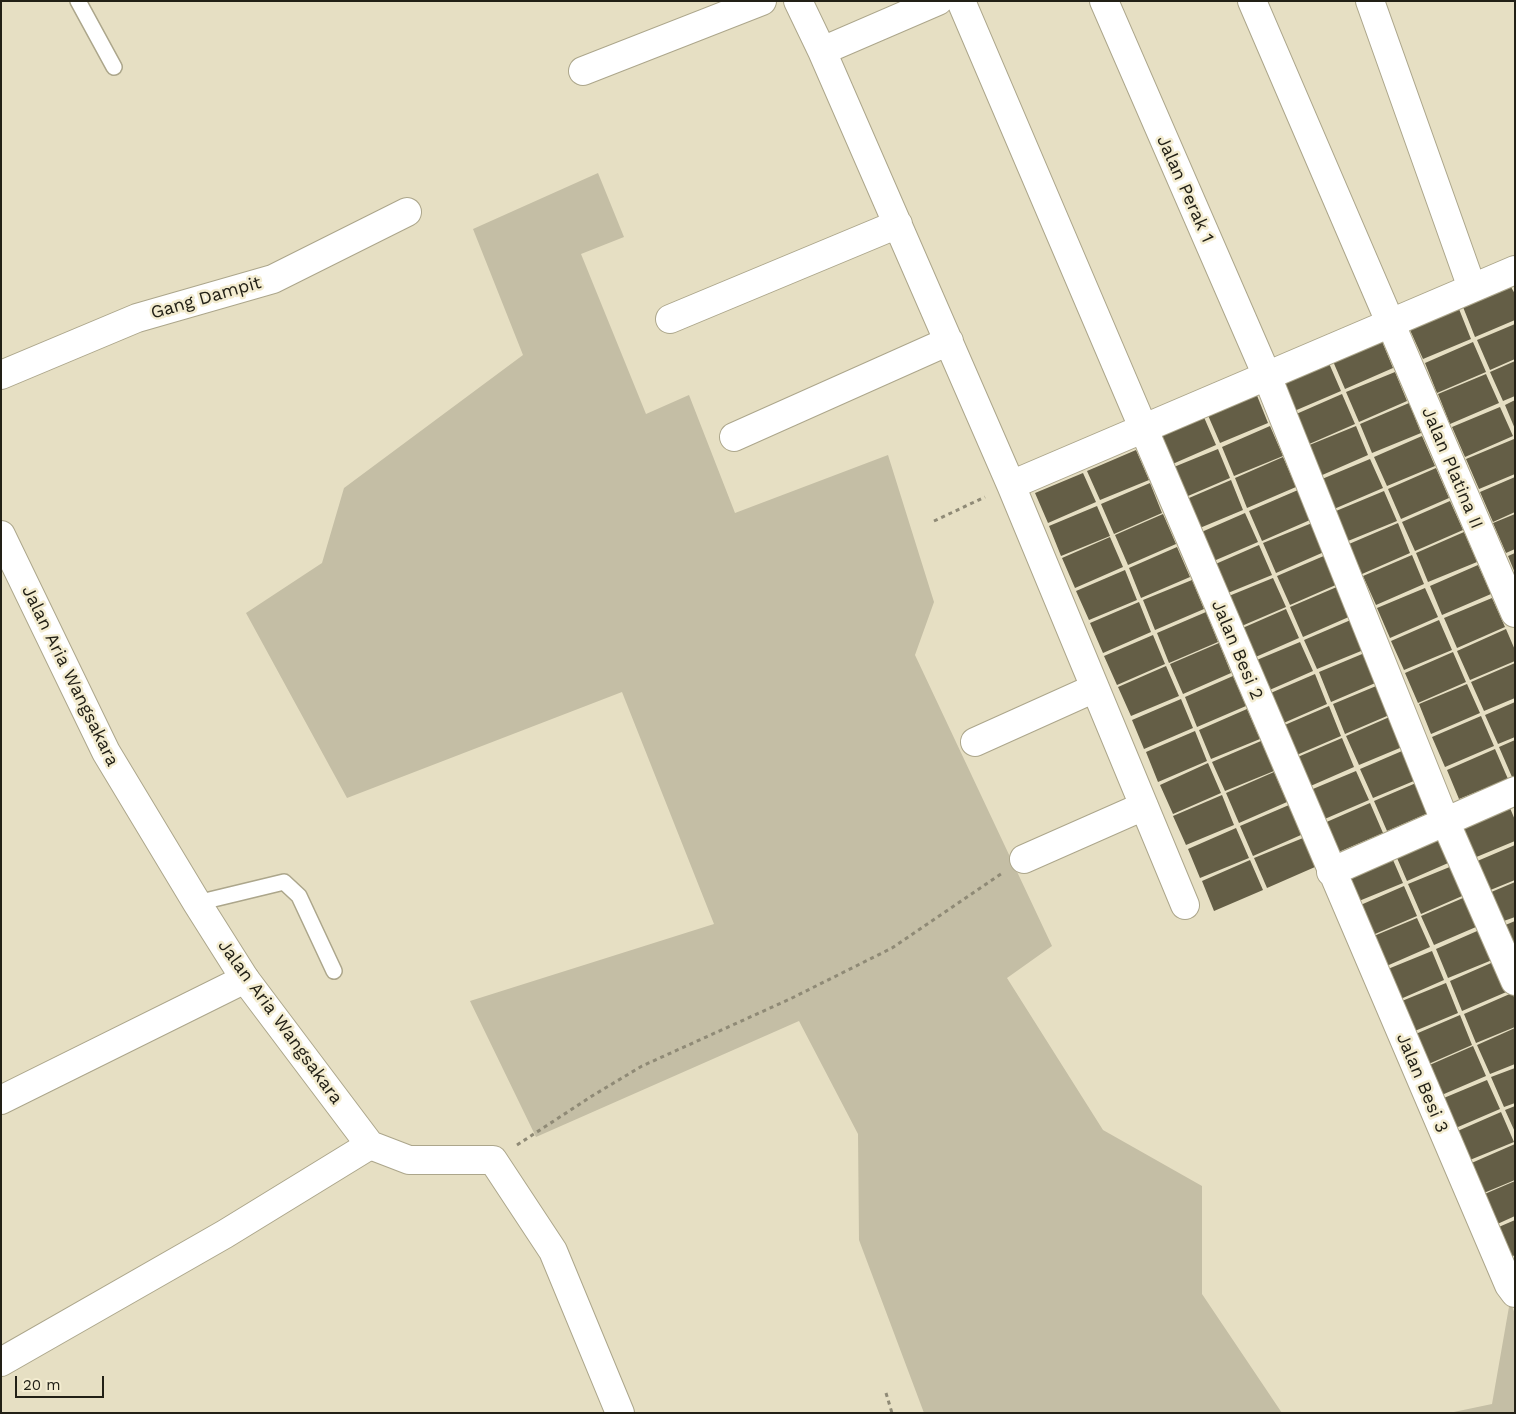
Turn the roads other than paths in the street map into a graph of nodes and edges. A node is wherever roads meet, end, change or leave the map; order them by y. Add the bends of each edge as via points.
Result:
1 (78, 1) edge
2 (762, 1) edge
3 (798, 1) edge
4 (938, 1) edge
5 (961, 1) edge
6 (1104, 1) edge
7 (1252, 1) edge
8 (1370, 1) edge
9 (822, 50) junction
10 (114, 67) dead end
11 (583, 71) dead end
12 (407, 212) dead end
13 (898, 224) junction
14 (1514, 272) edge
15 (1472, 288) junction
16 (670, 320) dead end
17 (1389, 324) junction
18 (949, 341) junction
19 (1, 375) edge
20 (1266, 376) junction
21 (1143, 429) junction
22 (734, 437) dead end
23 (1011, 485) junction
24 (1, 535) edge
25 (1515, 613) edge
26 (1095, 688) junction
27 (975, 742) dead end
28 (1515, 791) edge
29 (1144, 806) junction
30 (1445, 821) junction
31 (1024, 859) road end
32 (1331, 872) junction
33 (197, 903) junction
34 (1185, 906) dead end
35 (334, 971) dead end
36 (245, 979) junction
37 (1515, 981) edge
38 (1, 1100) edge
39 (370, 1145) junction
40 (1515, 1293) edge
41 (1, 1362) edge
42 (615, 1411) edge

1 - 10 lane
2 - 11 street
3 - 9 street
4 - 9 street
5 - 21 street, Jalan Besi 2
6 - 20 street, Jalan Perak 1
7 - 17 street, Jalan Platina II
8 - 15 street
9 - 13 street
12 - 19 street, Gang Dampit via 273,279 137,318
13 - 16 street
13 - 18 street
14 - 15 street
15 - 17 street
17 - 20 street
17 - 25 street, Jalan Platina II
18 - 22 street
18 - 23 street
20 - 21 street
20 - 30 street, Jalan Perak 1
21 - 23 street
21 - 32 street, Jalan Besi 2
23 - 26 street
24 - 33 street, Jalan Aria Wangsakara via 106,752
26 - 27 street
26 - 29 street
28 - 30 street
29 - 31 street
29 - 34 street
30 - 32 street
30 - 37 street, Jalan Perak 1
32 - 40 street, Jalan Besi 3
33 - 35 lane via 284,882 299,896
33 - 36 street, Jalan Aria Wangsakara
36 - 38 street
36 - 39 street, Jalan Aria Wangsakara
39 - 41 street via 225,1234
39 - 42 street via 408,1160 493,1160 553,1251

